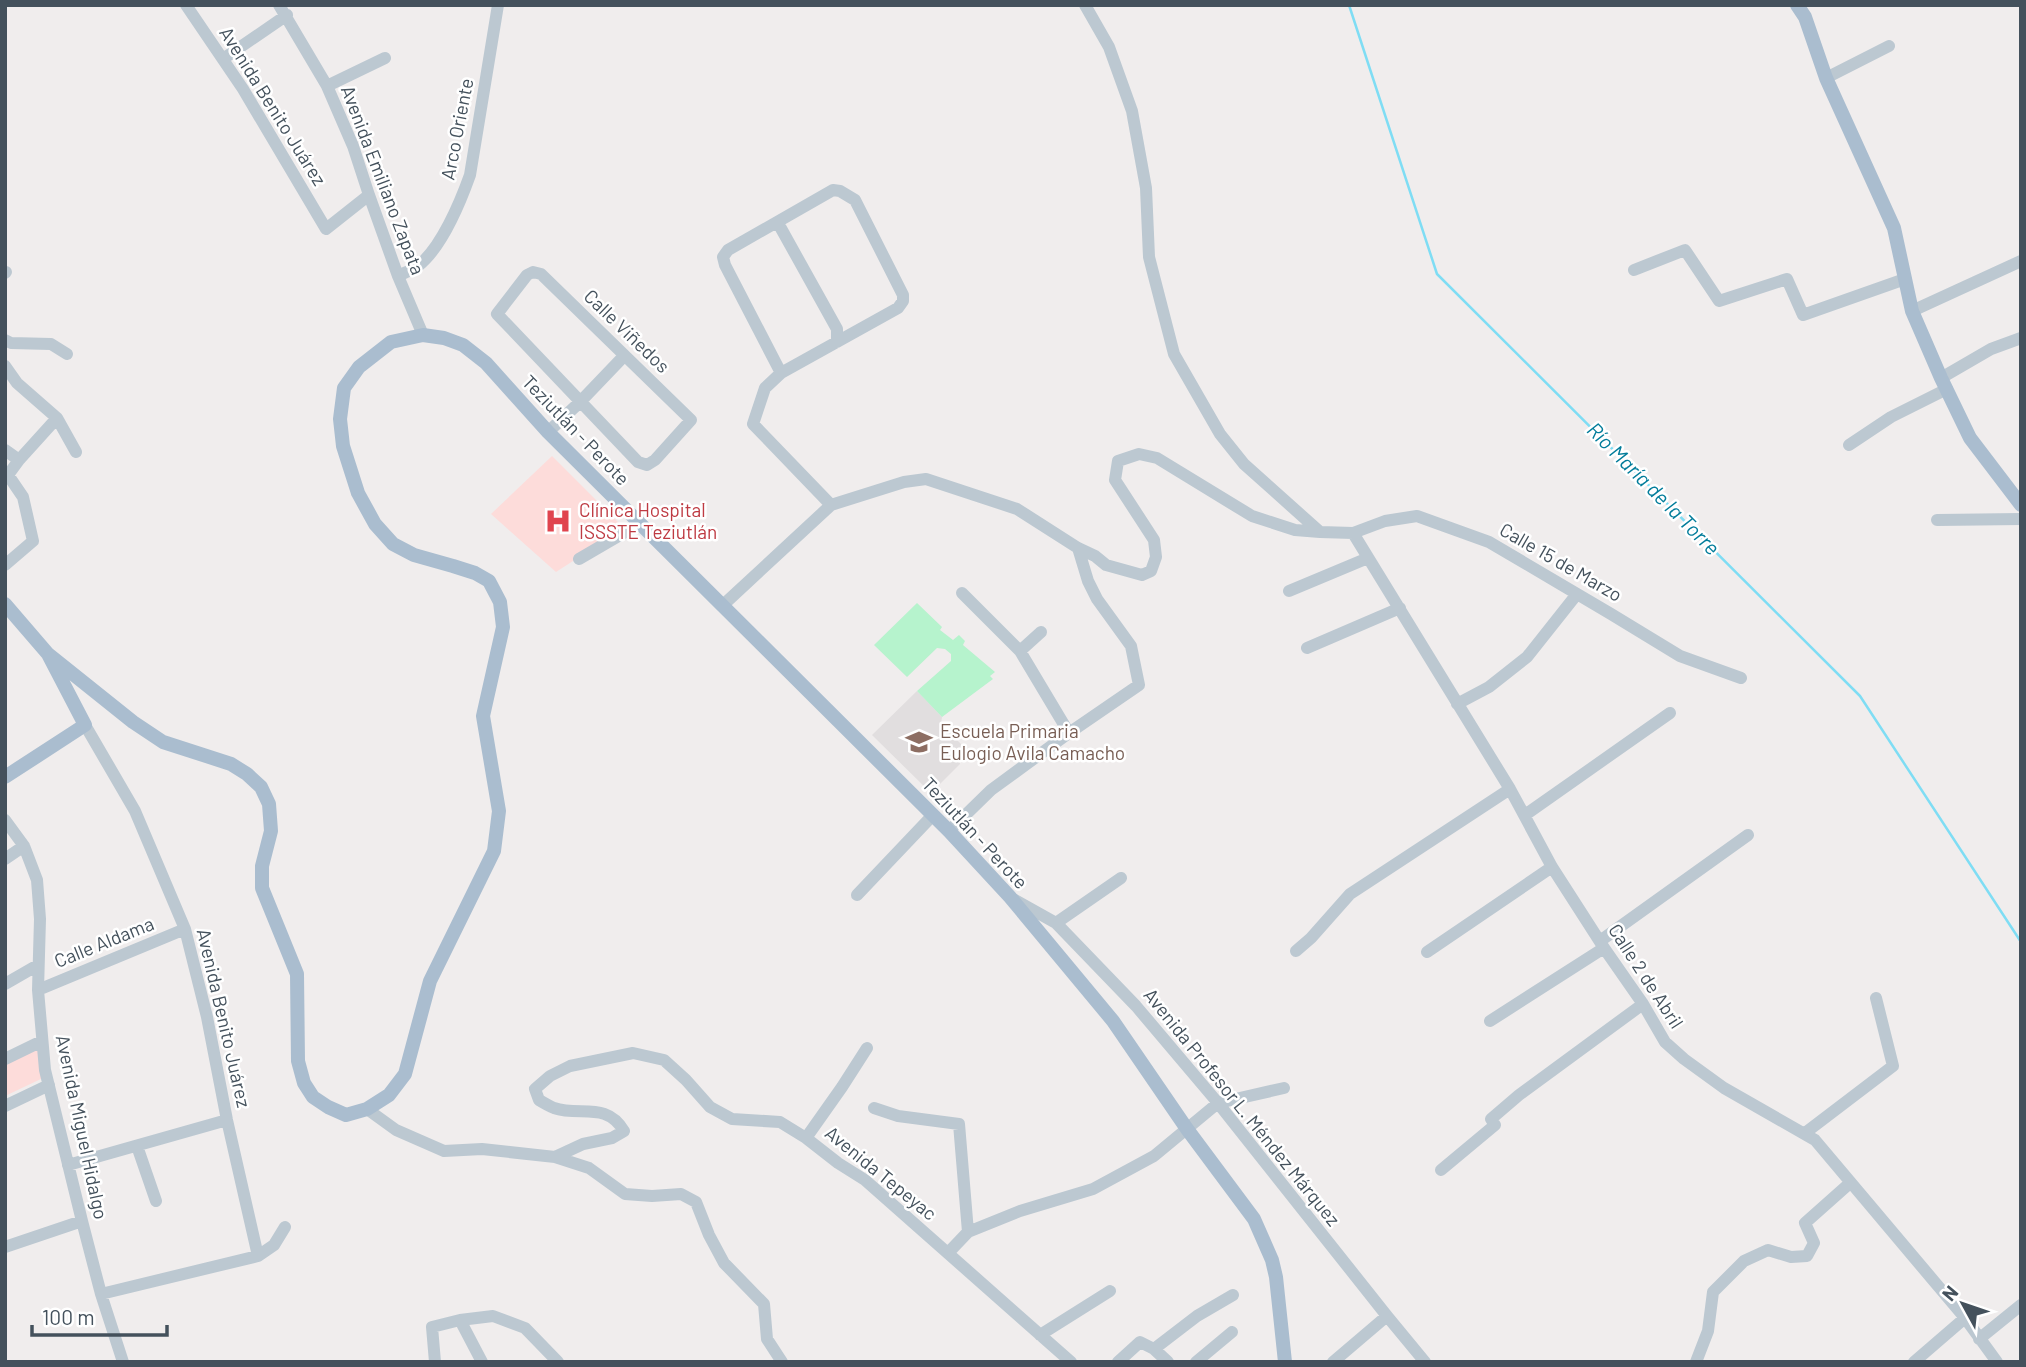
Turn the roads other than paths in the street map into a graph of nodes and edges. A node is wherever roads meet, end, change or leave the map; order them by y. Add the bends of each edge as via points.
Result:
1 (186, 5) edge
2 (498, 5) edge
3 (1085, 5) edge
4 (1797, 5) edge
5 (283, 10) edge
6 (1889, 46) dead end
7 (385, 58) dead end
8 (223, 59) junction
9 (1826, 78) junction
10 (327, 86) junction
11 (369, 195) junction
12 (778, 223) junction
13 (2021, 261) edge
14 (1634, 270) dead end
15 (398, 276) junction
16 (1905, 279) junction
17 (1912, 311) junction
18 (423, 335) junction
19 (2021, 338) edge
20 (5, 340) edge
21 (836, 342) junction
22 (67, 354) dead end
23 (624, 356) junction
24 (5, 366) edge
25 (781, 373) junction
26 (1944, 383) junction
27 (580, 402) junction
28 (57, 418) junction
29 (548, 432) junction
30 (1849, 445) dead end
31 (5, 450) edge
32 (76, 452) dead end
33 (19, 460) junction
34 (831, 505) junction
35 (2021, 505) edge
36 (2021, 519) edge
37 (1937, 520) dead end
38 (639, 524) junction
39 (1320, 532) junction
40 (1353, 533) junction
41 (1078, 548) junction
42 (1368, 558) junction
43 (579, 559) dead end
44 (5, 565) edge
45 (1289, 591) dead end
46 (962, 593) dead end
47 (1577, 594) junction
48 (5, 604) edge
49 (722, 606) junction
50 (1400, 608) junction
51 (1041, 632) dead end
52 (1307, 648) dead end
53 (1020, 650) junction
54 (48, 654) junction
55 (1741, 678) dead end
56 (1457, 704) junction
57 (1670, 713) dead end
58 (85, 725) junction
59 (1069, 733) junction
60 (5, 777) edge
61 (1510, 789) junction
62 (933, 815) junction
63 (1525, 815) junction
64 (5, 820) edge
65 (949, 831) junction
66 (1748, 835) dead end
67 (24, 846) junction
68 (5, 859) edge
69 (1552, 867) junction
70 (1121, 877) dead end
71 (857, 895) dead end
72 (1010, 897) junction
73 (1056, 923) junction
74 (185, 929) junction
75 (1602, 944) junction
76 (1296, 951) dead end
77 (1427, 952) dead end
78 (38, 965) junction
79 (5, 984) edge
80 (38, 990) junction
81 (1876, 998) dead end
82 (1643, 1004) junction
83 (1490, 1021) dead end
84 (41, 1040) junction
85 (867, 1048) dead end
86 (5, 1058) edge
87 (48, 1083) junction
88 (1284, 1088) dead end
89 (1219, 1103) junction
90 (5, 1105) edge
91 (874, 1108) dead end
92 (367, 1109) junction
93 (227, 1120) junction
94 (1186, 1129) junction
95 (1805, 1133) junction
96 (806, 1138) junction
97 (136, 1146) junction
98 (555, 1157) junction
99 (68, 1165) junction
100 (1441, 1170) dead end
101 (1850, 1183) junction
102 (156, 1201) dead end
103 (82, 1221) junction
104 (285, 1227) dead end
105 (968, 1232) junction
106 (5, 1247) edge
107 (948, 1253) junction
108 (258, 1256) junction
109 (1111, 1292) dead end
110 (101, 1294) junction
111 (1233, 1295) dead end
112 (2021, 1305) edge
113 (1387, 1316) junction
114 (1965, 1318) junction
115 (460, 1320) junction
116 (1232, 1332) dead end
117 (1040, 1335) junction
118 (1979, 1339) junction
119 (1154, 1349) junction
120 (123, 1362) edge
121 (435, 1362) edge
122 (482, 1362) edge
123 (558, 1362) edge
124 (782, 1362) edge
125 (1071, 1362) edge
126 (1118, 1362) edge
127 (1168, 1362) edge
128 (1196, 1362) edge
129 (1285, 1362) edge
130 (1333, 1362) edge
131 (1425, 1362) edge
132 (1696, 1362) edge
133 (1914, 1362) edge
134 (1997, 1362) edge

1 - 8 street, Avenida Benito Juárez
2 - 15 street, Arco Oriente via 470,176 445,230 426,258
3 - 39 street via 1109,47 1132,111 1146,188 1149,257 1174,354 1220,434 1244,464
4 - 9 main road
5 - 8 street
5 - 10 street, Avenida Emiliano Zapata
6 - 9 street
7 - 10 street
8 - 11 street, Avenida Benito Juárez via 326,229
9 - 16 main road via 1894,228
10 - 11 street, Avenida Emiliano Zapata
11 - 15 street, Avenida Emiliano Zapata
12 - 21 street via 837,329
12 - 21 street via 833,190 840,191 855,200 903,295 898,308
12 - 25 street via 723,257
13 - 17 street
14 - 16 street via 1685,250 1719,301 1787,279 1803,315
15 - 18 street, Avenida Emiliano Zapata
16 - 17 main road
17 - 26 main road
18 - 29 main road, Teziutlán - Perote via 463,345 486,363
18 - 92 main road via 391,342 359,367 344,388 343,446 358,493 374,524 393,544 475,573 489,581 500,602 503,627 483,716 499,811 494,851 430,981 405,1074 389,1095
19 - 26 street via 1991,349
20 - 22 street via 51,344
21 - 25 street
23 - 27 street
23 - 27 street, Calle Viñedos via 691,420 655,460 647,465 638,462
23 - 27 street, Calle Viñedos via 541,274 527,275 497,314
24 - 28 street via 16,383
25 - 34 street via 765,388 753,424
26 - 30 street
26 - 35 main road via 1970,438
27 - 29 street
28 - 32 street
28 - 33 street
29 - 38 main road, Teziutlán - Perote
31 - 33 street
33 - 44 street via 8,475 23,497 33,541
34 - 41 street via 904,482 926,480 1017,509
34 - 49 street
36 - 37 street
38 - 43 street
38 - 49 main road, Teziutlán - Perote
39 - 40 street
39 - 41 street via 1295,530 1252,516 1157,458 1139,454 1118,461 1115,480 1154,540 1156,557 1151,571 1142,575 1107,565
40 - 42 street, Calle 2 de Abril
40 - 47 street, Calle 15 de Marzo via 1417,516 1489,542
41 - 59 street via 1097,599 1131,646 1139,685
42 - 45 street
42 - 50 street, Calle 2 de Abril
46 - 53 street
47 - 55 street, Calle 15 de Marzo via 1680,656
47 - 56 street via 1527,657 1489,687
48 - 54 main road, Avenida Benito Juárez
49 - 62 main road, Teziutlán - Perote
50 - 52 street
50 - 56 street, Calle 2 de Abril
51 - 53 street
53 - 59 street
54 - 58 main road, Avenida Benito Juárez
54 - 92 main road via 163,742 231,764 261,787 270,804 271,831 262,888 297,974 298,1061 304,1083 313,1097 346,1115
56 - 61 street, Calle 2 de Abril
57 - 63 street
58 - 60 main road
58 - 74 street, Avenida Benito Juárez via 135,811
59 - 65 street via 992,790
61 - 63 street, Calle 2 de Abril
61 - 76 street via 1350,894
62 - 65 main road, Teziutlán - Perote
62 - 71 street
63 - 69 street, Calle 2 de Abril
64 - 67 street, Avenida Miguel Hidalgo
65 - 72 main road, Teziutlán - Perote
66 - 75 street
67 - 68 street
67 - 78 street, Avenida Miguel Hidalgo via 37,880
69 - 75 street, Calle 2 de Abril
69 - 77 street
70 - 73 street
72 - 73 street, Avenida Profesor L. Méndez Márquez
72 - 94 main road, Teziutlán - Perote via 1113,1021
73 - 89 street, Avenida Profesor L. Méndez Márquez via 1136,1006
74 - 80 street, Calle Aldama
74 - 93 street, Avenida Benito Juárez
75 - 82 street, Calle 2 de Abril
75 - 83 street
78 - 79 street
78 - 80 street, Avenida Miguel Hidalgo
80 - 84 street, Avenida Miguel Hidalgo
81 - 95 street via 1893,1066
82 - 95 street, Calle 2 de Abril via 1665,1042 1684,1059
82 - 100 street via 1519,1095 1490,1119 1495,1125
84 - 86 street
84 - 87 street, Avenida Miguel Hidalgo
85 - 96 street
87 - 90 street
87 - 99 street, Avenida Miguel Hidalgo
88 - 89 street
89 - 94 street
89 - 113 street, Avenida Profesor L. Méndez Márquez
91 - 105 street via 959,1124
92 - 98 street, Avenida Tepeyac via 396,1130 444,1151 482,1149
93 - 97 street
93 - 108 street, Avenida Benito Juárez
94 - 105 street via 1154,1156 1093,1189
94 - 129 main road, Teziutlán - Perote via 1254,1219 1272,1260
95 - 101 street, Calle 2 de Abril
96 - 98 street, Avenida Tepeyac via 780,1122 732,1119 710,1107 664,1060 633,1054 570,1066 536,1089 539,1100 555,1109 611,1116 624,1131
96 - 107 street, Avenida Tepeyac via 865,1180
97 - 99 street
97 - 102 street
98 - 124 street via 589,1168 625,1194 681,1195 696,1202 724,1263 764,1304 767,1339
99 - 103 street, Avenida Miguel Hidalgo
101 - 114 street, Calle 2 de Abril
101 - 132 street via 1805,1223 1814,1244 1807,1256 1768,1250 1744,1261 1713,1292 1709,1331
103 - 106 street
103 - 110 street, Avenida Miguel Hidalgo
104 - 108 street via 274,1244
105 - 107 street
107 - 117 street, Avenida Tepeyac
108 - 110 street
109 - 117 street
110 - 120 street, Avenida Miguel Hidalgo
111 - 119 street
112 - 118 street
113 - 130 street
113 - 131 street, Avenida Profesor L. Méndez Márquez
114 - 118 street, Calle 2 de Abril
114 - 133 street
115 - 121 street via 432,1327
115 - 122 street
115 - 123 street via 493,1316 525,1328
116 - 128 street
117 - 125 street, Avenida Tepeyac
118 - 134 street, Calle 2 de Abril
119 - 126 street via 1140,1342
119 - 127 street

